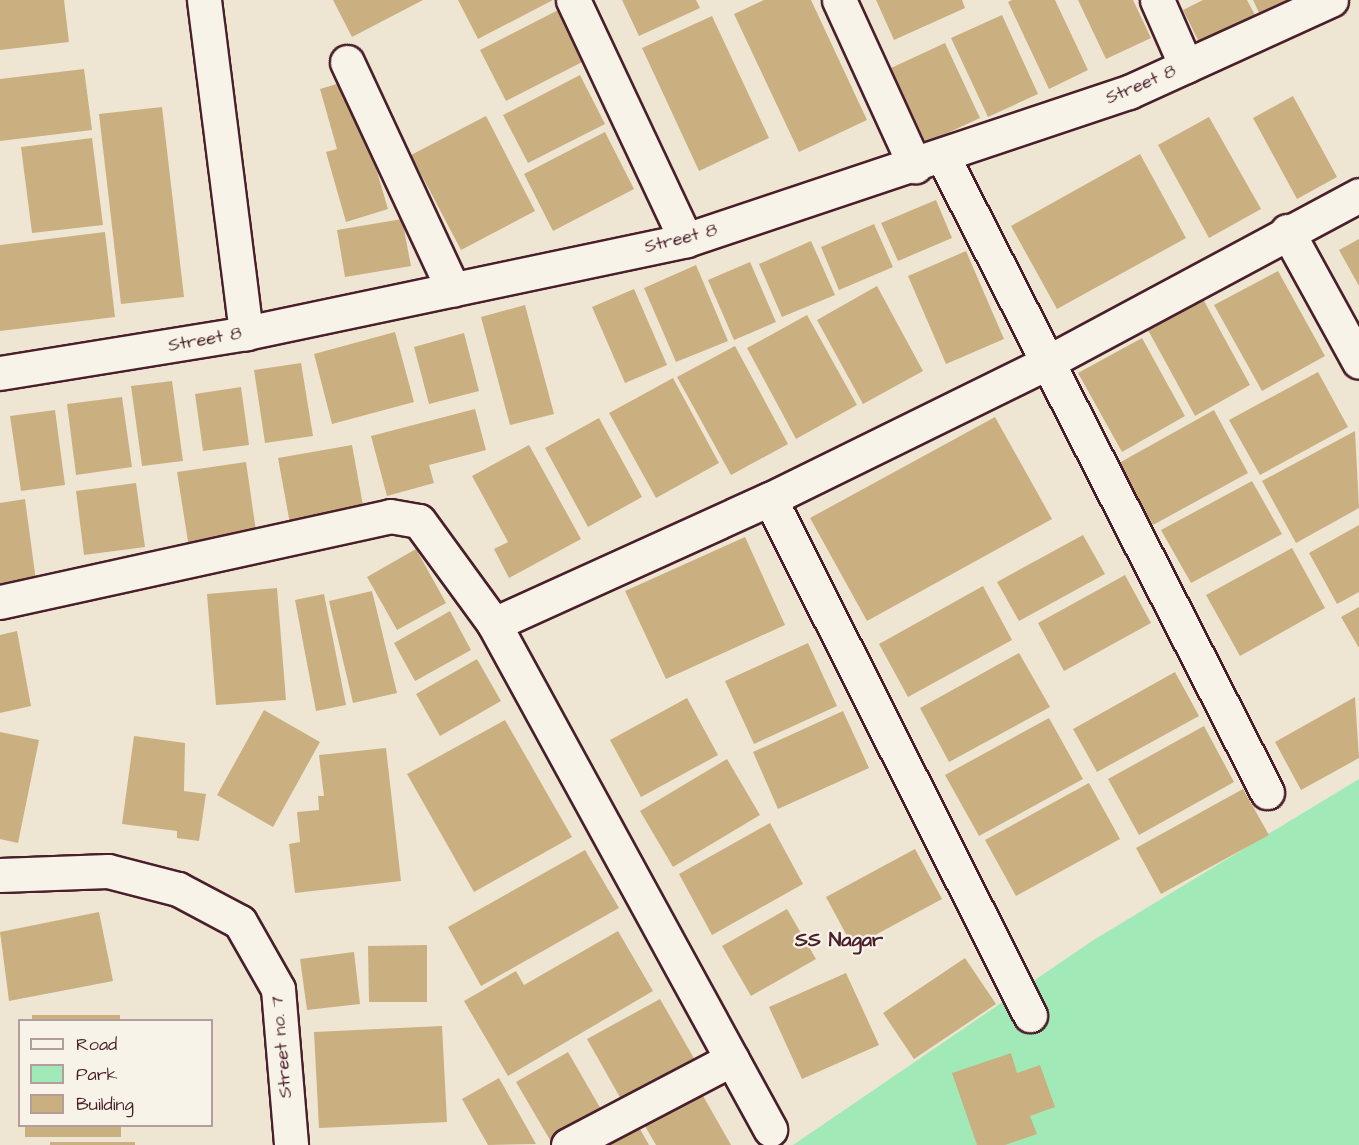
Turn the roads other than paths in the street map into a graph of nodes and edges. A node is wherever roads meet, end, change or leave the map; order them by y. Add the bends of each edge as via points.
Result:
1 (204, 0) edge
2 (573, 0) edge
3 (839, 0) edge
4 (1157, 0) edge
5 (1331, 0) edge
6 (347, 63) dead end
7 (1186, 66) junction
8 (929, 162) junction
9 (1359, 195) edge
10 (1287, 231) junction
11 (686, 240) junction
12 (453, 289) junction
13 (246, 333) junction
14 (1048, 362) junction
15 (1359, 362) edge
16 (0, 373) edge
17 (770, 499) junction
18 (0, 602) edge
19 (494, 624) junction
20 (1267, 792) dead end
21 (0, 875) edge
22 (1030, 1015) dead end
23 (732, 1059) junction
24 (770, 1129) dead end
25 (291, 1145) edge
26 (568, 1145) edge

1 - 13 street
2 - 11 street
3 - 8 street
4 - 7 street
5 - 7 street, Street 8
6 - 12 street
7 - 8 street, Street 8 via 1129,92
8 - 11 street, Street 8
8 - 14 street
9 - 10 street
10 - 14 street
10 - 15 street
11 - 12 street, Street 8
12 - 13 street, Street 8
13 - 16 street, Street 8
14 - 17 street
14 - 20 street
17 - 19 street
17 - 22 street
18 - 19 street via 406,516 419,521
19 - 23 street
21 - 25 street, Street no. 7 via 108,871 178,889 240,922 278,989
23 - 24 street
23 - 26 street

